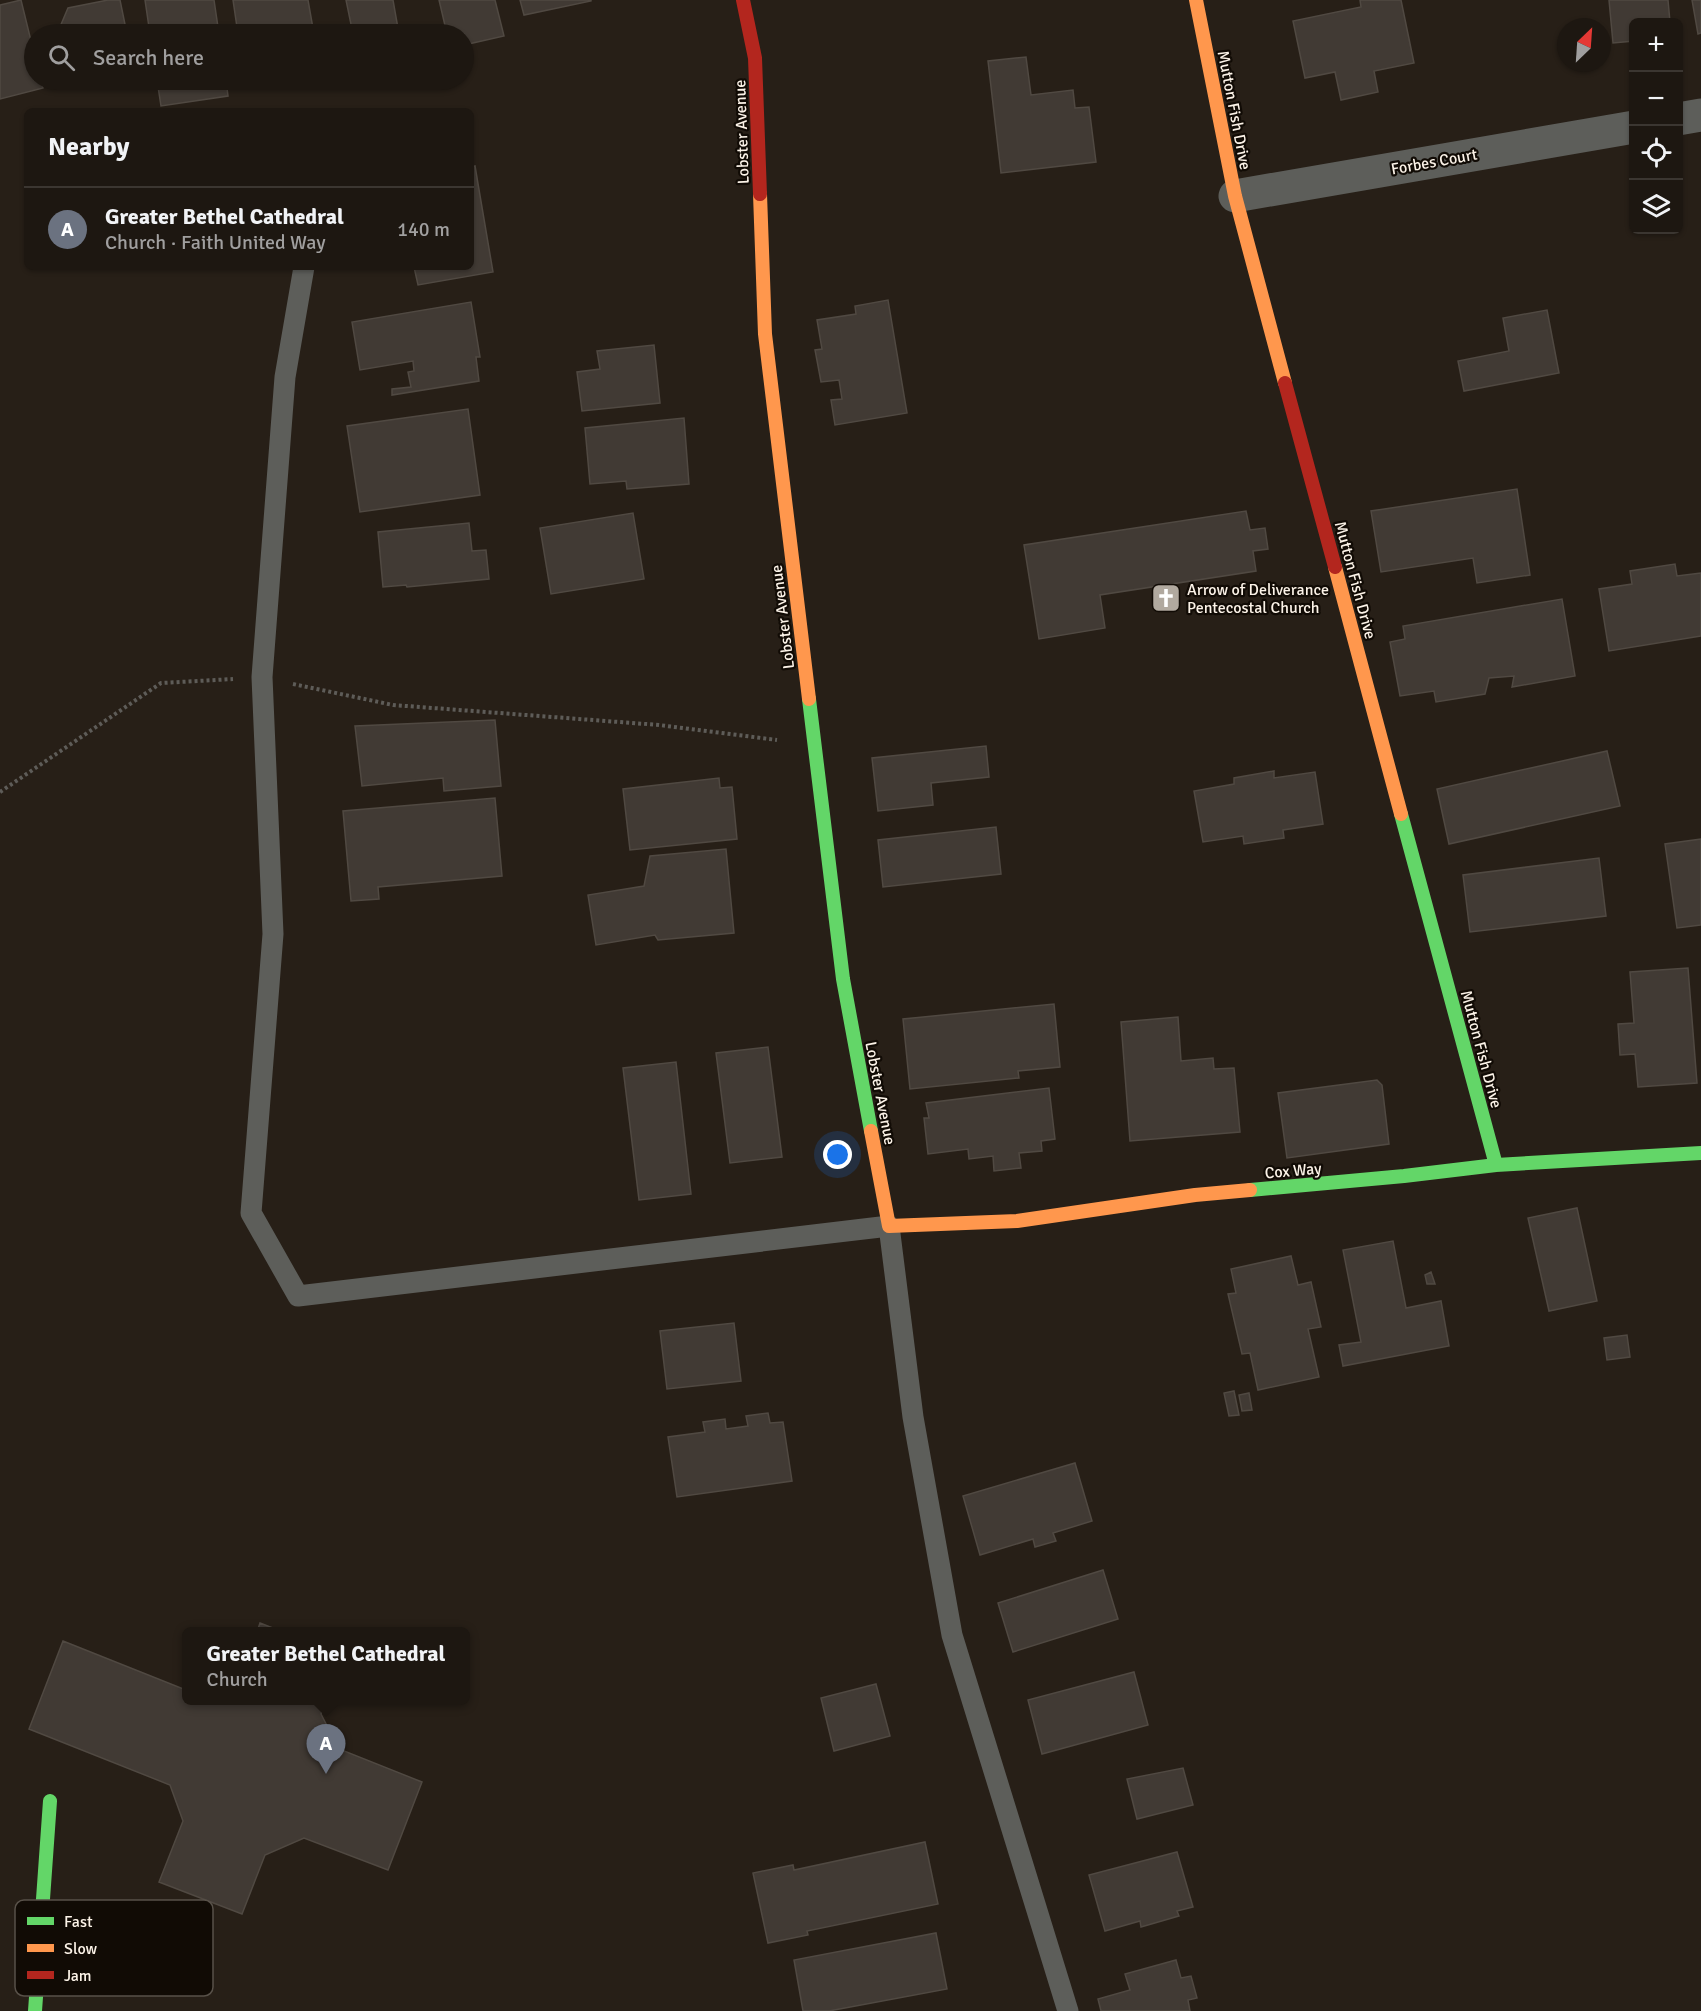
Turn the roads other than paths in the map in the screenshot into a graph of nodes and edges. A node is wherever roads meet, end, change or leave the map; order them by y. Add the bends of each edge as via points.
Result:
1 (742, 0) edge
2 (1196, 0) edge
3 (1701, 115) edge
4 (1683, 118) edge
5 (1629, 128) edge
6 (1235, 196) junction
7 (303, 270) edge
8 (1701, 1153) edge
9 (1496, 1165) junction
10 (889, 1226) junction
11 (50, 1801) dead end
12 (43, 1900) edge
13 (36, 1996) edge
14 (35, 2011) edge
15 (1068, 2011) edge

1 - 10 street, Lobster Avenue via 755,58 765,334 814,744 843,979
2 - 6 street, Mutton Fish Drive
3 - 4 street
5 - 6 street, Forbes Court
6 - 9 street, Mutton Fish Drive
7 - 10 lane via 285,377 262,677 273,934 251,1213 298,1296
8 - 9 street, Cox Way
9 - 10 street, Cox Way via 1195,1195 1017,1221
10 - 15 lane via 914,1420 952,1635
11 - 12 street
13 - 14 street

